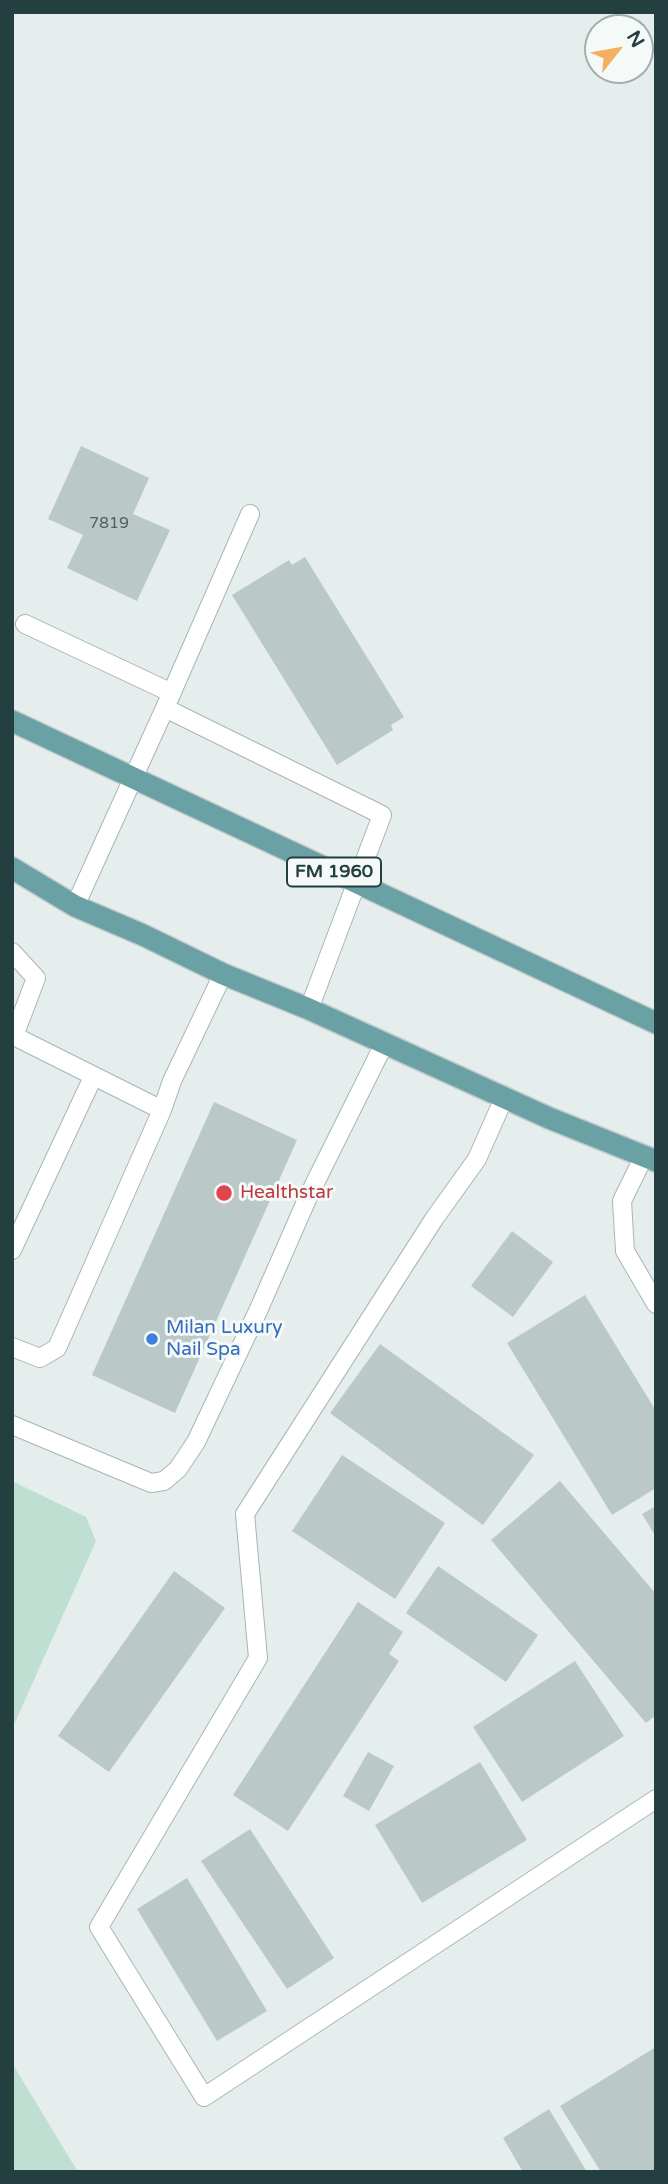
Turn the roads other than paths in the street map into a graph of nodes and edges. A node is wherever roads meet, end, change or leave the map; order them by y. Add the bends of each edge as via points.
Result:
1 (250, 514) dead end
2 (24, 624) dead end
3 (169, 701) junction
4 (12, 721) edge
5 (134, 778) junction
6 (12, 868) edge
7 (356, 882) junction
8 (75, 906) junction
9 (12, 952) edge
10 (223, 974) junction
11 (309, 1009) junction
12 (656, 1023) edge
13 (13, 1036) edge
14 (384, 1044) junction
15 (93, 1077) junction
16 (505, 1098) junction
17 (162, 1110) junction
18 (650, 1158) edge
19 (12, 1251) edge
20 (656, 1304) edge
21 (12, 1347) edge
22 (12, 1424) edge
23 (656, 1799) edge

1 - 3 lane
2 - 3 lane
3 - 5 lane
3 - 7 lane via 382,815
4 - 5 main road, FM 1960 / FM 1960
5 - 7 main road, FM 1960 / FM 1960
5 - 8 lane
6 - 8 main road
7 - 11 lane
7 - 12 main road, FM 1960 / FM 1960
8 - 10 main road
9 - 13 lane via 36,978
10 - 11 main road
10 - 17 lane
11 - 14 main road
13 - 15 lane
14 - 16 main road
14 - 22 lane via 196,1442 178,1469 151,1483
15 - 17 lane
15 - 19 lane
16 - 18 main road
16 - 23 lane via 477,1159 246,1514 258,1658 99,1927 204,2097
17 - 21 lane via 57,1348 40,1358
18 - 20 lane via 622,1201 625,1251

